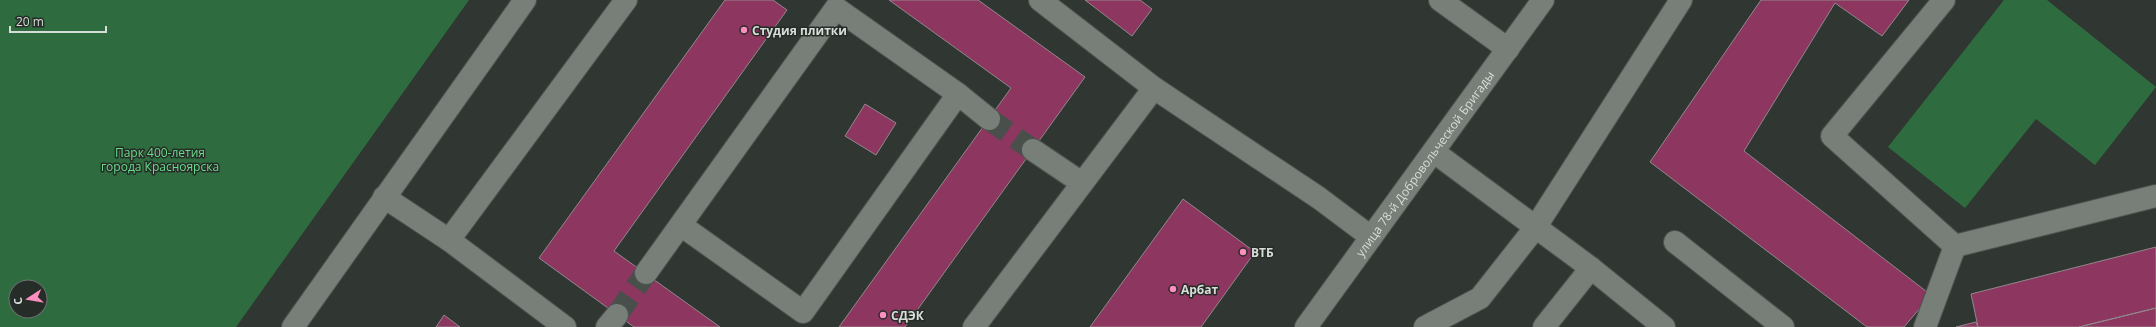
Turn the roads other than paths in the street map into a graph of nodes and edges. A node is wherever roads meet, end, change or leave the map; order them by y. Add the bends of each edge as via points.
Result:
1 (525, 0) edge
2 (626, 0) edge
3 (1040, 0) edge
4 (1440, 0) edge
5 (1543, 0) edge
6 (1681, 0) edge
7 (1944, 0) edge
8 (1508, 49) junction
9 (1154, 88) junction
10 (958, 94) junction
11 (989, 119) tunnel mouth
12 (1032, 150) tunnel mouth
13 (1434, 152) junction
14 (1082, 183) junction
15 (2156, 196) edge
16 (384, 197) junction
17 (682, 226) junction
18 (1536, 228) junction
19 (1371, 237) junction
20 (448, 240) junction
21 (1675, 242) dead end
22 (1955, 246) junction
23 (1591, 268) junction
24 (646, 273) tunnel mouth
25 (293, 327) edge
26 (565, 327) edge
27 (974, 327) edge
28 (1306, 327) edge
29 (1425, 327) edge
30 (1544, 327) edge
31 (1664, 327) edge
32 (1783, 327) edge
33 (1925, 327) edge

1 - 16 street via 413,160
2 - 20 street
3 - 9 street
4 - 8 street
5 - 8 street, улица 78-й Добровольческой Бригады
6 - 18 street
7 - 22 street via 1832,136
8 - 13 street, улица 78-й Добровольческой Бригады
9 - 14 street
9 - 19 street via 1320,198
10 - 11 street
10 - 17 street via 803,312
10 - 17 street via 836,8
12 - 14 street
13 - 18 street
13 - 19 street, улица 78-й Добровольческой Бригады
14 - 27 street
15 - 22 street
16 - 20 street
16 - 25 street
17 - 24 street
18 - 23 street
18 - 29 street via 1480,298
19 - 28 street, улица 78-й Добровольческой Бригады
20 - 26 street
21 - 32 street
22 - 33 street
23 - 30 street
23 - 31 street

